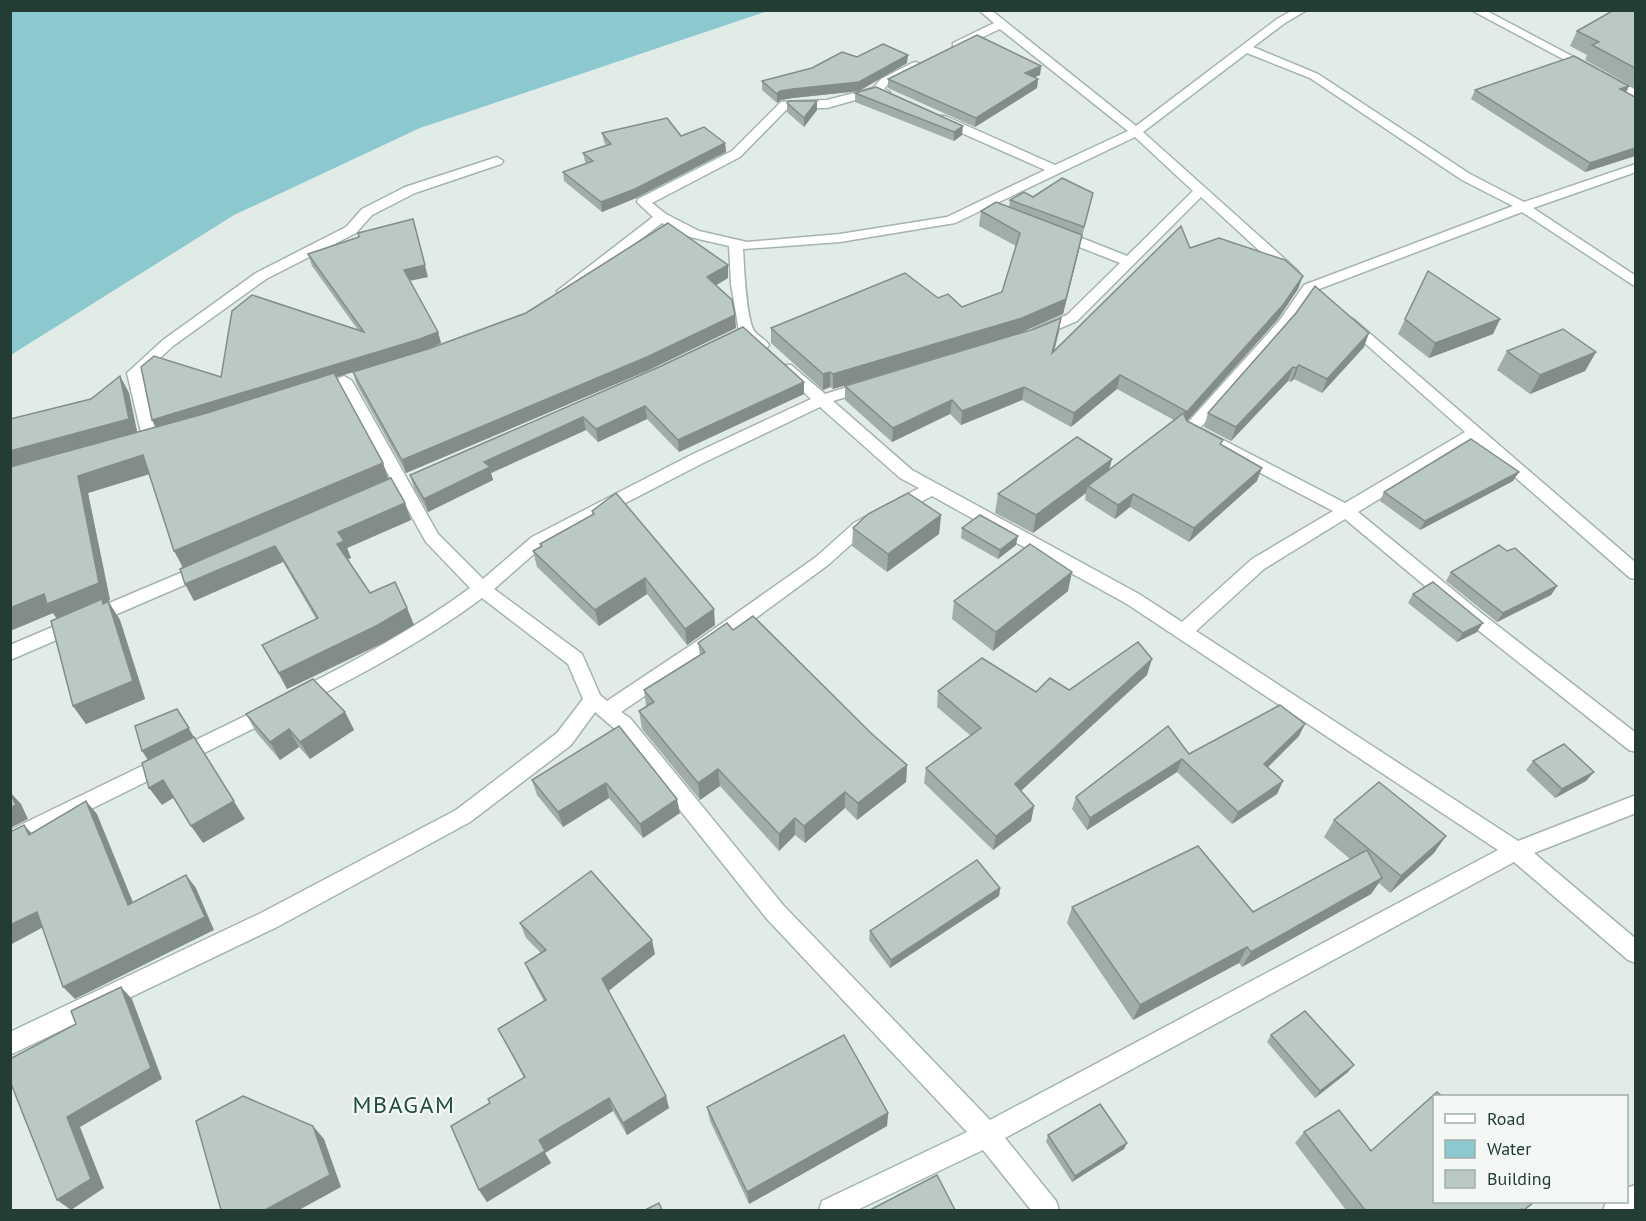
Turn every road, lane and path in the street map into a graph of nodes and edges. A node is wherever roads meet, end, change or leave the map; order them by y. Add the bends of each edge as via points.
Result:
1 (1302, 10) edge
2 (1476, 10) edge
3 (985, 11) edge
4 (1001, 24) junction
5 (1245, 48) junction
6 (948, 50) edge
7 (927, 60) edge
8 (878, 90) junction
9 (1635, 95) edge
10 (898, 99) edge
11 (930, 113) edge
12 (1136, 132) junction
13 (498, 161) dead end
14 (1635, 168) edge
15 (1055, 170) junction
16 (1199, 192) junction
17 (982, 205) junction
18 (1523, 207) junction
19 (1003, 213) edge
20 (661, 217) junction
21 (1045, 229) edge
22 (736, 244) junction
23 (1130, 262) junction
24 (1635, 283) edge
25 (1314, 292) junction
26 (551, 300) edge
27 (1336, 311) edge
28 (1026, 338) edge
29 (343, 381) dead end
30 (879, 382) edge
31 (821, 400) junction
32 (1475, 433) junction
33 (150, 441) edge
34 (933, 488) junction
35 (1346, 511) junction
36 (217, 564) edge
37 (1635, 573) edge
38 (482, 589) junction
39 (1183, 632) junction
40 (10, 653) edge
41 (600, 706) junction
42 (1635, 744) edge
43 (1635, 804) edge
44 (10, 840) edge
45 (1516, 850) junction
46 (1635, 953) edge
47 (10, 1044) edge
48 (987, 1135) junction
49 (831, 1210) edge
50 (1047, 1210) edge

1 - 5 street
2 - 9 street
3 - 4 street
4 - 6 street
4 - 12 street
5 - 12 street
5 - 18 street via 1314,76 1466,177
7 - 8 street via 885,81
8 - 10 street
8 - 20 street via 827,104 785,105 736,154 643,202
11 - 15 street
12 - 15 street
12 - 16 street
13 - 33 street via 410,190 366,212 351,230 261,276 168,343 135,373
14 - 18 street
15 - 17 street
16 - 23 street
16 - 25 street
17 - 19 street
17 - 22 street via 950,220 840,238
18 - 24 street
18 - 25 street
20 - 22 street via 695,234
20 - 26 street
21 - 23 street
22 - 31 street via 741,334
23 - 28 street via 1072,318
25 - 35 street via 1190,429
27 - 32 street
29 - 38 street via 432,538
30 - 31 street
31 - 34 street via 906,474
31 - 38 street via 538,542
32 - 35 street
32 - 37 street
34 - 39 street via 1133,599
34 - 41 street via 860,526 822,561 704,646
35 - 39 street via 1258,564
35 - 42 street
36 - 40 street
38 - 41 street via 575,659
38 - 44 street via 437,622 368,663
39 - 45 street
41 - 47 street via 564,739 462,816 269,920
41 - 48 street via 623,724 776,912
43 - 45 street
45 - 46 street
45 - 48 street
48 - 49 street
48 - 50 street

